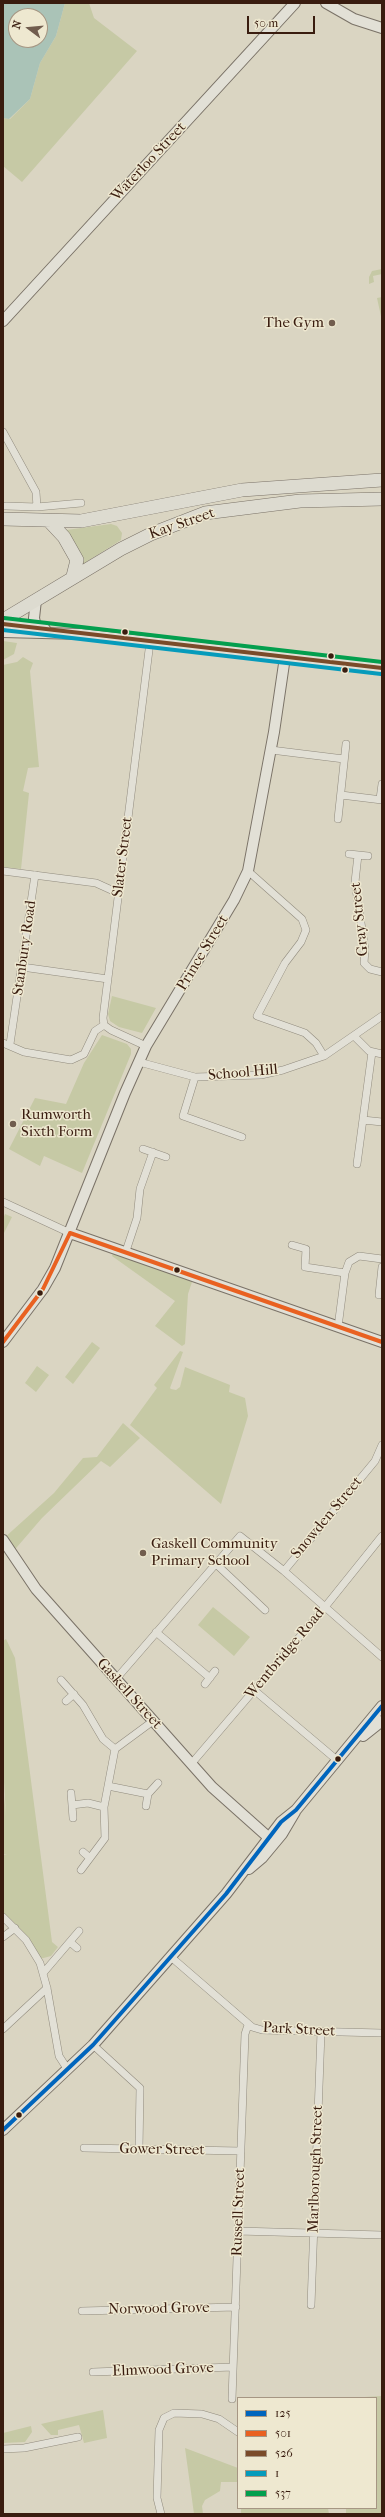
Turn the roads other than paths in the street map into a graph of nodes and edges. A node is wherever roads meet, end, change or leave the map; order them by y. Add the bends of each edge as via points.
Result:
1 (295, 3) edge
2 (326, 3) edge
3 (382, 28) edge
4 (3, 321) edge
5 (3, 432) edge
6 (382, 480) edge
7 (286, 487) junction
8 (382, 489) edge
9 (382, 499) edge
10 (81, 503) dead end
11 (6, 506) dead end
12 (37, 507) junction
13 (3, 519) edge
14 (50, 522) junction
15 (73, 576) junction
16 (36, 600) junction
17 (3, 620) edge
18 (3, 624) edge
19 (36, 627) junction
20 (3, 632) edge
21 (70, 633) junction
22 (150, 642) junction
23 (285, 657) junction
24 (382, 668) edge
25 (346, 744) dead end
26 (271, 750) junction
27 (344, 759) junction
28 (382, 784) edge
29 (341, 795) junction
30 (381, 800) edge
31 (338, 819) dead end
32 (349, 854) dead end
33 (358, 855) junction
34 (368, 856) dead end
35 (3, 871) edge
36 (248, 871) junction
37 (35, 875) junction
38 (118, 893) junction
39 (22, 967) junction
40 (382, 972) edge
41 (108, 979) junction
42 (382, 1016) edge
43 (104, 1025) junction
44 (355, 1037) junction
45 (7, 1044) edge
46 (146, 1046) junction
47 (372, 1052) junction
48 (382, 1054) edge
49 (324, 1056) junction
50 (139, 1062) junction
51 (195, 1077) junction
52 (363, 1120) junction
53 (382, 1122) edge
54 (242, 1137) dead end
55 (143, 1149) dead end
56 (153, 1152) junction
57 (166, 1156) dead end
58 (357, 1164) dead end
59 (3, 1202) edge
60 (70, 1233) junction
61 (292, 1245) dead end
62 (126, 1252) junction
63 (382, 1259) edge
64 (382, 1267) edge
65 (345, 1273) junction
66 (378, 1296) dead end
67 (338, 1327) junction
68 (3, 1342) edge
69 (382, 1342) edge
70 (382, 1444) edge
71 (3, 1540) edge
72 (380, 1542) edge
73 (215, 1563) junction
74 (284, 1571) junction
75 (325, 1607) junction
76 (265, 1610) dead end
77 (156, 1632) junction
78 (382, 1657) edge
79 (215, 1671) dead end
80 (210, 1678) junction
81 (116, 1679) junction
82 (61, 1680) dead end
83 (205, 1684) dead end
84 (254, 1690) junction
85 (74, 1694) junction
86 (66, 1701) dead end
87 (382, 1706) edge
88 (153, 1721) junction
89 (382, 1721) edge
90 (351, 1746) junction
91 (114, 1749) junction
92 (338, 1761) junction
93 (192, 1763) junction
94 (158, 1784) dead end
95 (108, 1786) junction
96 (71, 1793) dead end
97 (148, 1794) junction
98 (72, 1805) junction
99 (146, 1806) dead end
100 (104, 1807) junction
101 (296, 1810) junction
102 (73, 1818) dead end
103 (282, 1834) junction
104 (265, 1838) junction
105 (83, 1852) dead end
106 (90, 1858) junction
107 (262, 1858) junction
108 (81, 1870) dead end
109 (246, 1871) junction
110 (3, 1917) edge
111 (15, 1928) junction
112 (80, 1931) dead end
113 (3, 1937) edge
114 (70, 1942) junction
115 (77, 1948) dead end
116 (171, 1957) junction
117 (44, 1972) junction
118 (47, 1988) junction
119 (248, 2025) junction
120 (3, 2029) edge
121 (321, 2032) junction
122 (382, 2033) edge
123 (93, 2045) junction
124 (68, 2070) junction
125 (3, 2130) edge
126 (84, 2148) dead end
127 (139, 2149) junction
128 (241, 2152) junction
129 (238, 2231) junction
130 (314, 2233) junction
131 (382, 2235) edge
132 (311, 2306) dead end
133 (236, 2308) junction
134 (82, 2311) dead end
135 (233, 2368) junction
136 (93, 2372) dead end
137 (232, 2398) dead end
138 (237, 2431) edge
139 (78, 2437) dead end
140 (3, 2449) edge
141 (161, 2514) edge

1 - 4 street, Waterloo Street
2 - 3 street via 354,19
5 - 12 street via 36,492
6 - 7 highway, Kay Street
7 - 8 highway
7 - 14 highway, Kay Street via 242,490 81,521
9 - 15 highway, Kay Street via 300,501 205,513 150,534
10 - 12 street
11 - 12 street
13 - 14 highway, Kay Street
14 - 15 highway via 64,537 77,560
15 - 16 highway, Kay Street
16 - 17 highway, Kay Street
16 - 19 street
18 - 19 street
19 - 21 street
20 - 21 street
21 - 22 street
22 - 23 street
22 - 38 street, Slater Street
23 - 24 street
23 - 26 street, Prince Street
25 - 27 street
26 - 27 street
26 - 36 street, Prince Street
27 - 29 street
28 - 30 street
29 - 30 street
29 - 31 street
32 - 33 street
33 - 34 street
33 - 40 street, Gray Street via 355,882 365,950 364,963 370,969
35 - 37 street
36 - 46 street, Prince Street via 234,900
36 - 49 street via 302,919 305,925 304,938 285,963 257,1016 305,1033 316,1043
37 - 38 street via 96,883
37 - 39 street, Stanbury Road
38 - 41 street, Slater Street
39 - 41 street
39 - 45 street, Stanbury Road
41 - 43 street, Slater Street
42 - 44 street, School Hill
43 - 45 street via 95,1031 84,1054 71,1060 24,1052
43 - 46 street via 115,1033
44 - 47 street
44 - 49 street, School Hill
46 - 50 street, Prince Street
47 - 48 street
47 - 52 street
49 - 51 street, School Hill via 302,1066 261,1075
50 - 51 street, School Hill
50 - 60 street, Prince Street
51 - 54 street via 183,1116
52 - 53 street
52 - 58 street
55 - 56 street
56 - 57 street
56 - 62 street via 140,1189 137,1218
59 - 60 street
60 - 62 street
60 - 68 street, Prince Street via 43,1289
61 - 65 street via 306,1249 305,1267
62 - 67 street
63 - 65 street via 355,1257 349,1262
64 - 66 street
65 - 67 street
67 - 69 street
70 - 74 street, Snowden Street via 375,1460
71 - 81 street, Gaskell Street via 36,1589
72 - 75 street, Wentbridge Road
73 - 74 street via 240,1536
73 - 76 street via 257,1606
73 - 77 street
74 - 75 street
75 - 78 street
75 - 84 street, Wentbridge Road
77 - 80 street
77 - 81 street
79 - 80 street
80 - 83 street
81 - 88 street, Gaskell Street
82 - 85 street
84 - 92 street
84 - 93 street, Wentbridge Road
85 - 86 street
85 - 91 street via 102,1739
87 - 90 street
88 - 91 street
88 - 93 street, Gaskell Street
89 - 90 street
90 - 92 street
91 - 95 street
92 - 101 street
93 - 104 street, Gaskell Street via 212,1787
94 - 97 street
95 - 97 street
95 - 100 street
96 - 98 street
97 - 99 street
98 - 100 street via 88,1803
98 - 102 street
100 - 106 street via 104,1838
101 - 103 street
101 - 104 street
103 - 104 street via 276,1838
103 - 107 street
104 - 107 street
104 - 109 street
105 - 106 street
106 - 108 street
107 - 109 street
109 - 116 street
110 - 111 street
111 - 113 street
111 - 117 street via 32,1949
112 - 114 street
114 - 115 street
114 - 117 street
116 - 119 street, Park Street
116 - 123 street
117 - 118 street
118 - 120 street
118 - 124 street via 59,2056
119 - 121 street, Park Street via 262,2030
119 - 128 street, Russell Street via 245,2034
121 - 122 street, Park Street
121 - 130 street, Marlborough Street
123 - 124 street
123 - 127 street via 140,2088
124 - 125 street
126 - 127 street, Gower Street
127 - 128 street, Gower Street
128 - 129 street, Russell Street
129 - 130 street
129 - 133 street, Russell Street
130 - 131 street
130 - 132 street, Marlborough Street
133 - 134 street, Norwood Grove
133 - 135 street, Russell Street
135 - 136 street, Elmwood Grove
135 - 137 street, Russell Street
138 - 141 street via 219,2419 202,2414 174,2413 164,2418 159,2430 157,2498
139 - 140 street via 24,2448

